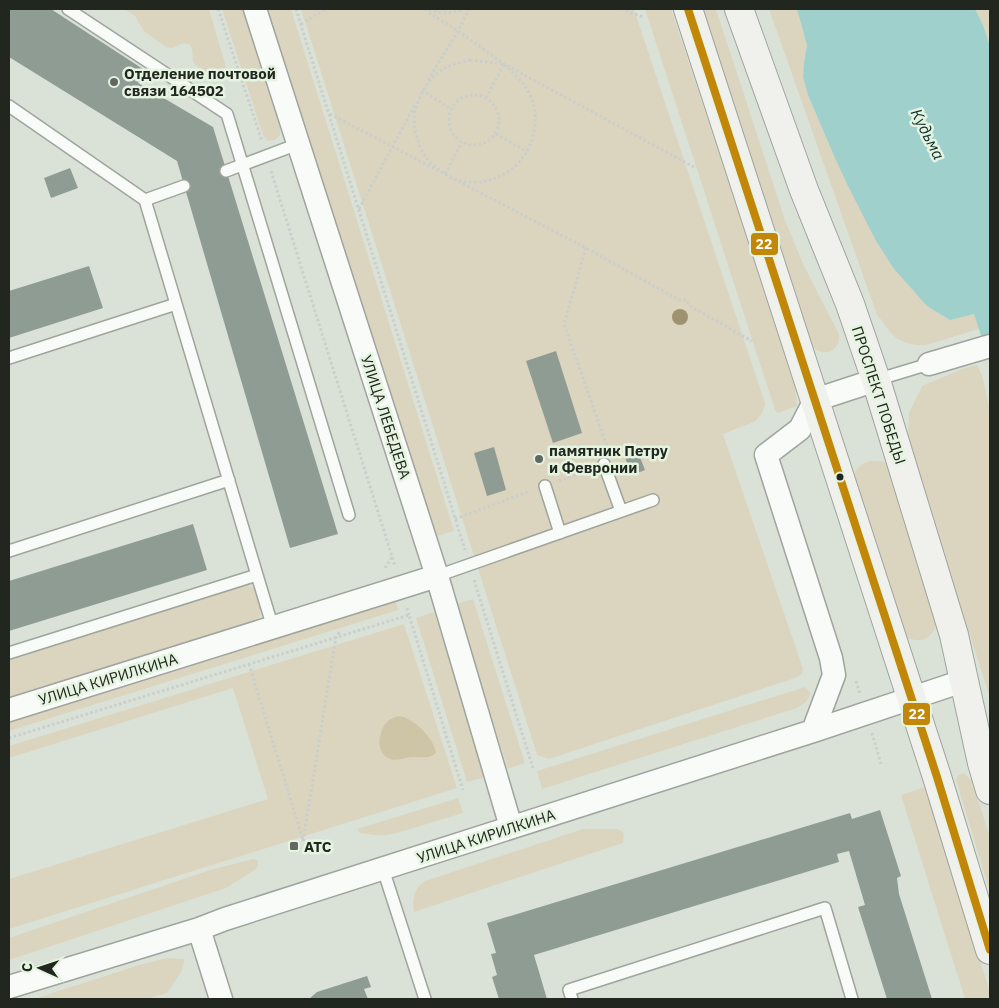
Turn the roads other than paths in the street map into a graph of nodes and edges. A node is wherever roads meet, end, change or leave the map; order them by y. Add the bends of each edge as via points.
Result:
1 (68, 9) edge
2 (254, 9) edge
3 (688, 9) edge
4 (739, 9) edge
5 (9, 106) edge
6 (298, 144) junction
7 (242, 165) junction
8 (226, 171) dead end
9 (184, 186) dead end
10 (145, 200) junction
11 (176, 304) junction
12 (990, 346) edge
13 (9, 358) edge
14 (929, 364) joint
15 (876, 380) junction
16 (815, 400) junction
17 (604, 464) road end
18 (229, 480) junction
19 (545, 486) road end
20 (653, 500) dead end
21 (621, 511) junction
22 (349, 515) dead end
23 (560, 533) junction
24 (9, 551) edge
25 (257, 575) junction
26 (437, 576) junction
27 (272, 628) junction
28 (9, 653) edge
29 (963, 681) junction
30 (910, 698) junction
31 (9, 710) edge
32 (813, 731) junction
33 (990, 790) edge
34 (511, 827) junction
35 (383, 869) junction
36 (199, 928) junction
37 (990, 950) edge
38 (9, 987) edge
39 (221, 999) edge
40 (425, 999) edge
41 (572, 999) edge
42 (852, 999) edge

1 - 7 lane via 227,114
2 - 6 street, УЛИЦА ЛЕБЕДЕВА
3 - 16 main road
4 - 15 main road, ПРОСПЕКТ ПОБЕДЫ
5 - 10 lane
6 - 7 lane
6 - 26 street, УЛИЦА ЛЕБЕДЕВА
7 - 8 lane
7 - 22 lane
9 - 10 lane
10 - 11 lane
11 - 13 lane
11 - 18 lane
12 - 14 street
14 - 15 lane
15 - 16 street
15 - 29 main road, ПРОСПЕКТ ПОБЕДЫ via 954,635
16 - 30 main road
16 - 32 street via 800,429 766,456 823,631 834,675
17 - 21 lane
18 - 24 lane
18 - 25 lane
19 - 23 lane
20 - 21 lane
21 - 23 lane
23 - 26 lane
25 - 27 lane
25 - 28 lane
26 - 27 street, УЛИЦА КИРИЛКИНА
26 - 34 street, УЛИЦА ЛЕБЕДЕВА
27 - 31 street, УЛИЦА КИРИЛКИНА
29 - 30 street, УЛИЦА КИРИЛКИНА
29 - 33 main road, ПРОСПЕКТ ПОБЕДЫ
30 - 32 street, УЛИЦА КИРИЛКИНА
30 - 37 main road
32 - 34 street, УЛИЦА КИРИЛКИНА
34 - 35 street, УЛИЦА КИРИЛКИНА
35 - 36 street, УЛИЦА КИРИЛКИНА
35 - 40 lane
36 - 38 street, УЛИЦА КИРИЛКИНА
36 - 39 street
41 - 42 lane via 568,990 825,908

